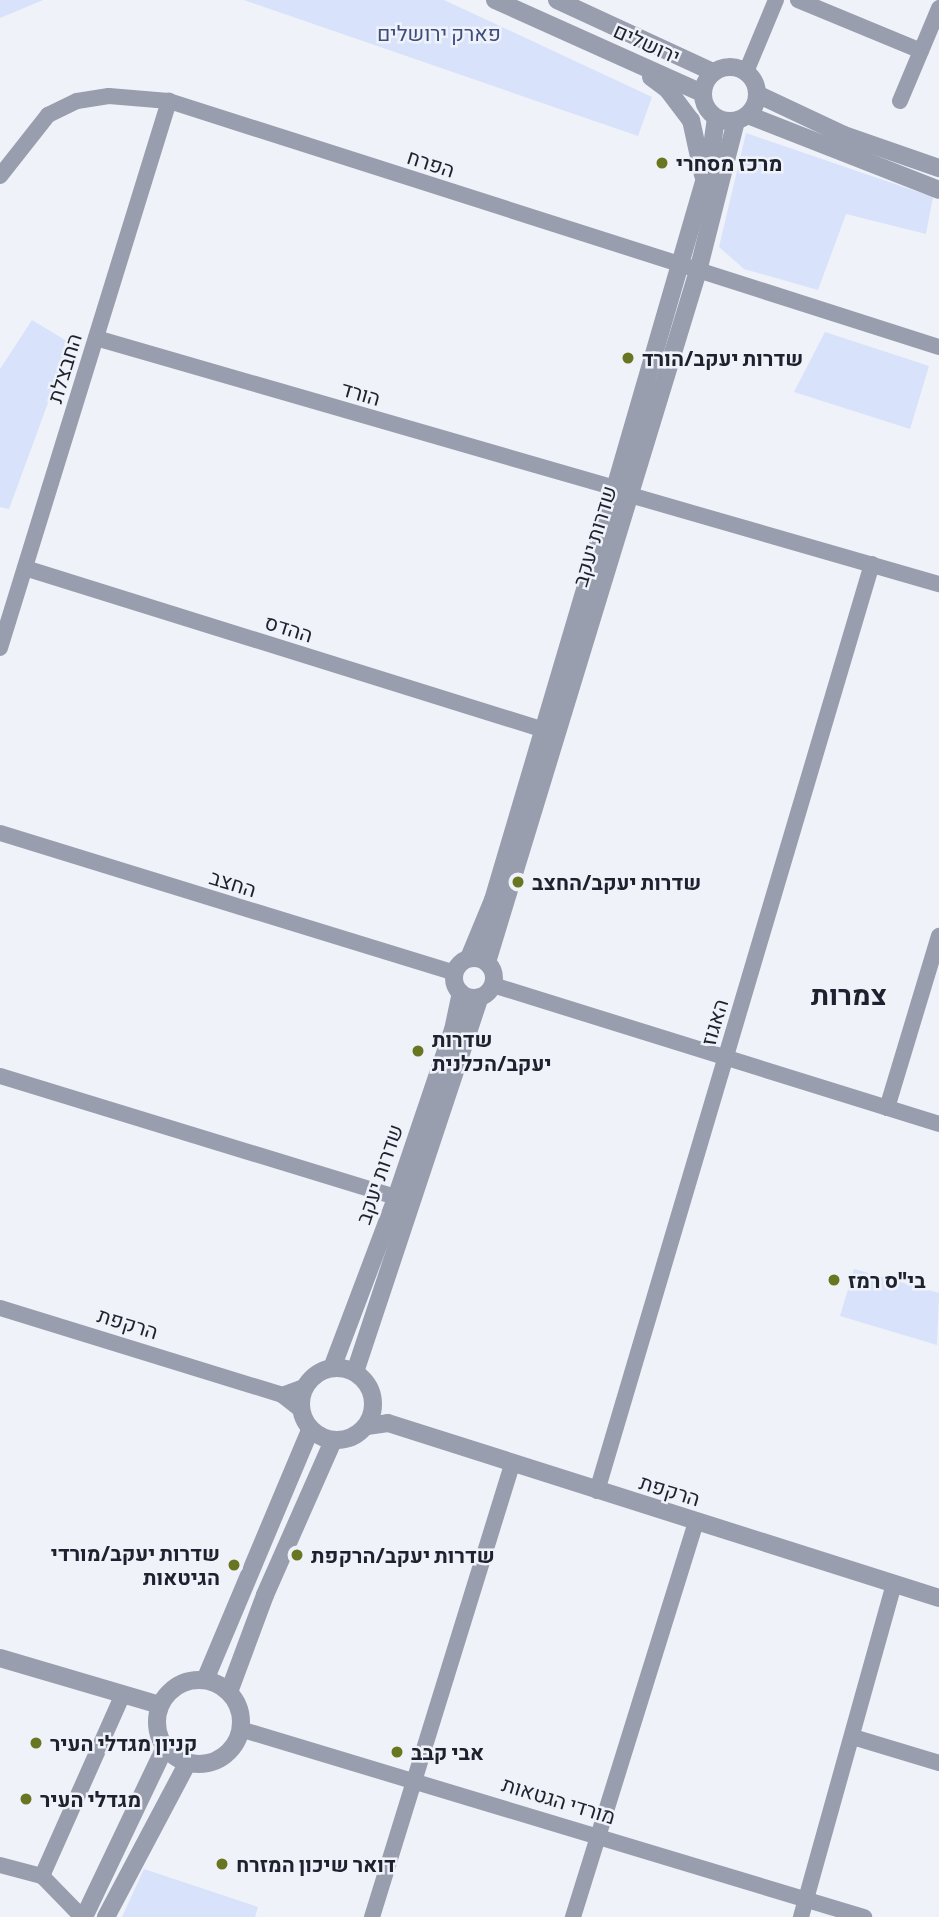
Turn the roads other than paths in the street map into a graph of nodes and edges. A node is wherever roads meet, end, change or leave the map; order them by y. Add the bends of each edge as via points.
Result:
1 (495, 0) edge
2 (557, 0) edge
3 (776, 0) edge
4 (798, 0) edge
5 (939, 8) edge
6 (921, 51) junction
7 (626, 59) junction
8 (713, 72) junction
9 (746, 72) junction
10 (702, 93) junction
11 (757, 94) junction
12 (169, 101) junction
13 (900, 101) dead end
14 (716, 118) junction
15 (742, 118) junction
16 (939, 168) edge
17 (0, 176) edge
18 (704, 183) junction
19 (939, 190) edge
20 (689, 268) junction
21 (96, 338) junction
22 (939, 346) edge
23 (623, 492) junction
24 (872, 564) junction
25 (25, 568) junction
26 (939, 584) edge
27 (0, 648) edge
28 (541, 729) junction
29 (0, 833) edge
30 (939, 936) edge
31 (469, 958) junction
32 (487, 962) junction
33 (454, 973) junction
34 (486, 991) junction
35 (461, 993) junction
36 (724, 1060) junction
37 (0, 1076) edge
38 (887, 1108) junction
39 (939, 1124) edge
40 (396, 1197) junction
41 (0, 1308) edge
42 (332, 1368) junction
43 (355, 1372) junction
44 (304, 1387) junction
45 (282, 1395) junction
46 (373, 1408) junction
47 (300, 1409) junction
48 (388, 1423) junction
49 (367, 1426) junction
50 (310, 1430) junction
51 (333, 1441) junction
52 (512, 1465) junction
53 (597, 1491) junction
54 (696, 1522) junction
55 (894, 1584) junction
56 (939, 1598) edge
57 (0, 1658) edge
58 (205, 1680) junction
59 (229, 1692) junction
60 (123, 1694) junction
61 (160, 1705) junction
62 (240, 1729) junction
63 (853, 1737) junction
64 (165, 1747) junction
65 (188, 1762) junction
66 (939, 1763) edge
67 (414, 1780) junction
68 (598, 1836) junction
69 (0, 1865) edge
70 (42, 1876) junction
71 (806, 1899) junction
72 (83, 1917) edge
73 (106, 1917) edge
74 (372, 1917) edge
75 (573, 1917) edge
76 (801, 1917) edge
77 (864, 1917) edge

1 - 7 street, ירושלים
2 - 8 street, ירושלים
3 - 9 street
4 - 6 street
5 - 6 street
6 - 13 street
7 - 10 street, ירושלים
7 - 18 street via 668,90 691,120
8 - 9 street via 726,67
8 - 10 street
9 - 11 street
10 - 14 street via 707,110
11 - 15 street
11 - 16 street via 844,135
12 - 17 street, הפרח via 109,96 77,101 48,115
12 - 20 street, הפרח
12 - 21 street, החבצלת
14 - 15 street
14 - 18 street, שדרות יעקב
15 - 19 street
15 - 20 street, שדרות יעקב
18 - 20 street, שדרות יעקב
20 - 22 street, הפרח
20 - 23 street, שדרות יעקב
21 - 23 street, הורד
21 - 25 street, החבצלת
23 - 24 street, הורד
23 - 28 street, שדרות יעקב
23 - 32 street, שדרות יעקב
24 - 26 street, הורד
24 - 36 street, האגוז
25 - 27 street, החבצלת
25 - 28 street, ההדס
28 - 31 street, שדרות יעקב via 493,900
29 - 33 street, החצב
30 - 38 street
31 - 32 street
31 - 33 street
32 - 34 street via 494,973
33 - 35 street
34 - 35 street
34 - 36 street
34 - 43 street, שדרות יעקב
35 - 40 street, שדרות יעקב via 453,1030
36 - 38 street
36 - 53 street, האגוז
37 - 40 street
38 - 39 street
40 - 42 street, שדרות יעקב
41 - 45 street, הרקפת
42 - 43 street
42 - 44 street via 311,1378
43 - 46 street via 370,1389
44 - 45 street
44 - 47 street
45 - 47 street, הרקפת
46 - 48 street, הרקפת
46 - 49 street
47 - 50 street
48 - 49 street, הרקפת
48 - 52 street, הרקפת
49 - 51 street via 358,1434
50 - 51 street
50 - 58 street
51 - 59 street via 265,1595
52 - 53 street, הרקפת
52 - 67 street
53 - 54 street, הרקפת
54 - 55 street, הרקפת
54 - 68 street
55 - 56 street, הרקפת
55 - 63 street
57 - 60 street
58 - 59 street
58 - 61 street via 178,1685
59 - 62 street via 237,1703
60 - 61 street
60 - 70 street
61 - 64 street via 157,1727
62 - 65 street via 236,1742 215,1760
62 - 67 street, מורדי הגטאות
63 - 66 street
63 - 71 street
64 - 65 street
64 - 72 street
65 - 73 street
67 - 68 street, מורדי הגטאות
67 - 74 street
68 - 71 street, מורדי הגטאות
68 - 75 street
69 - 70 street
70 - 72 street
71 - 76 street
71 - 77 street, מורדי הגטאות

